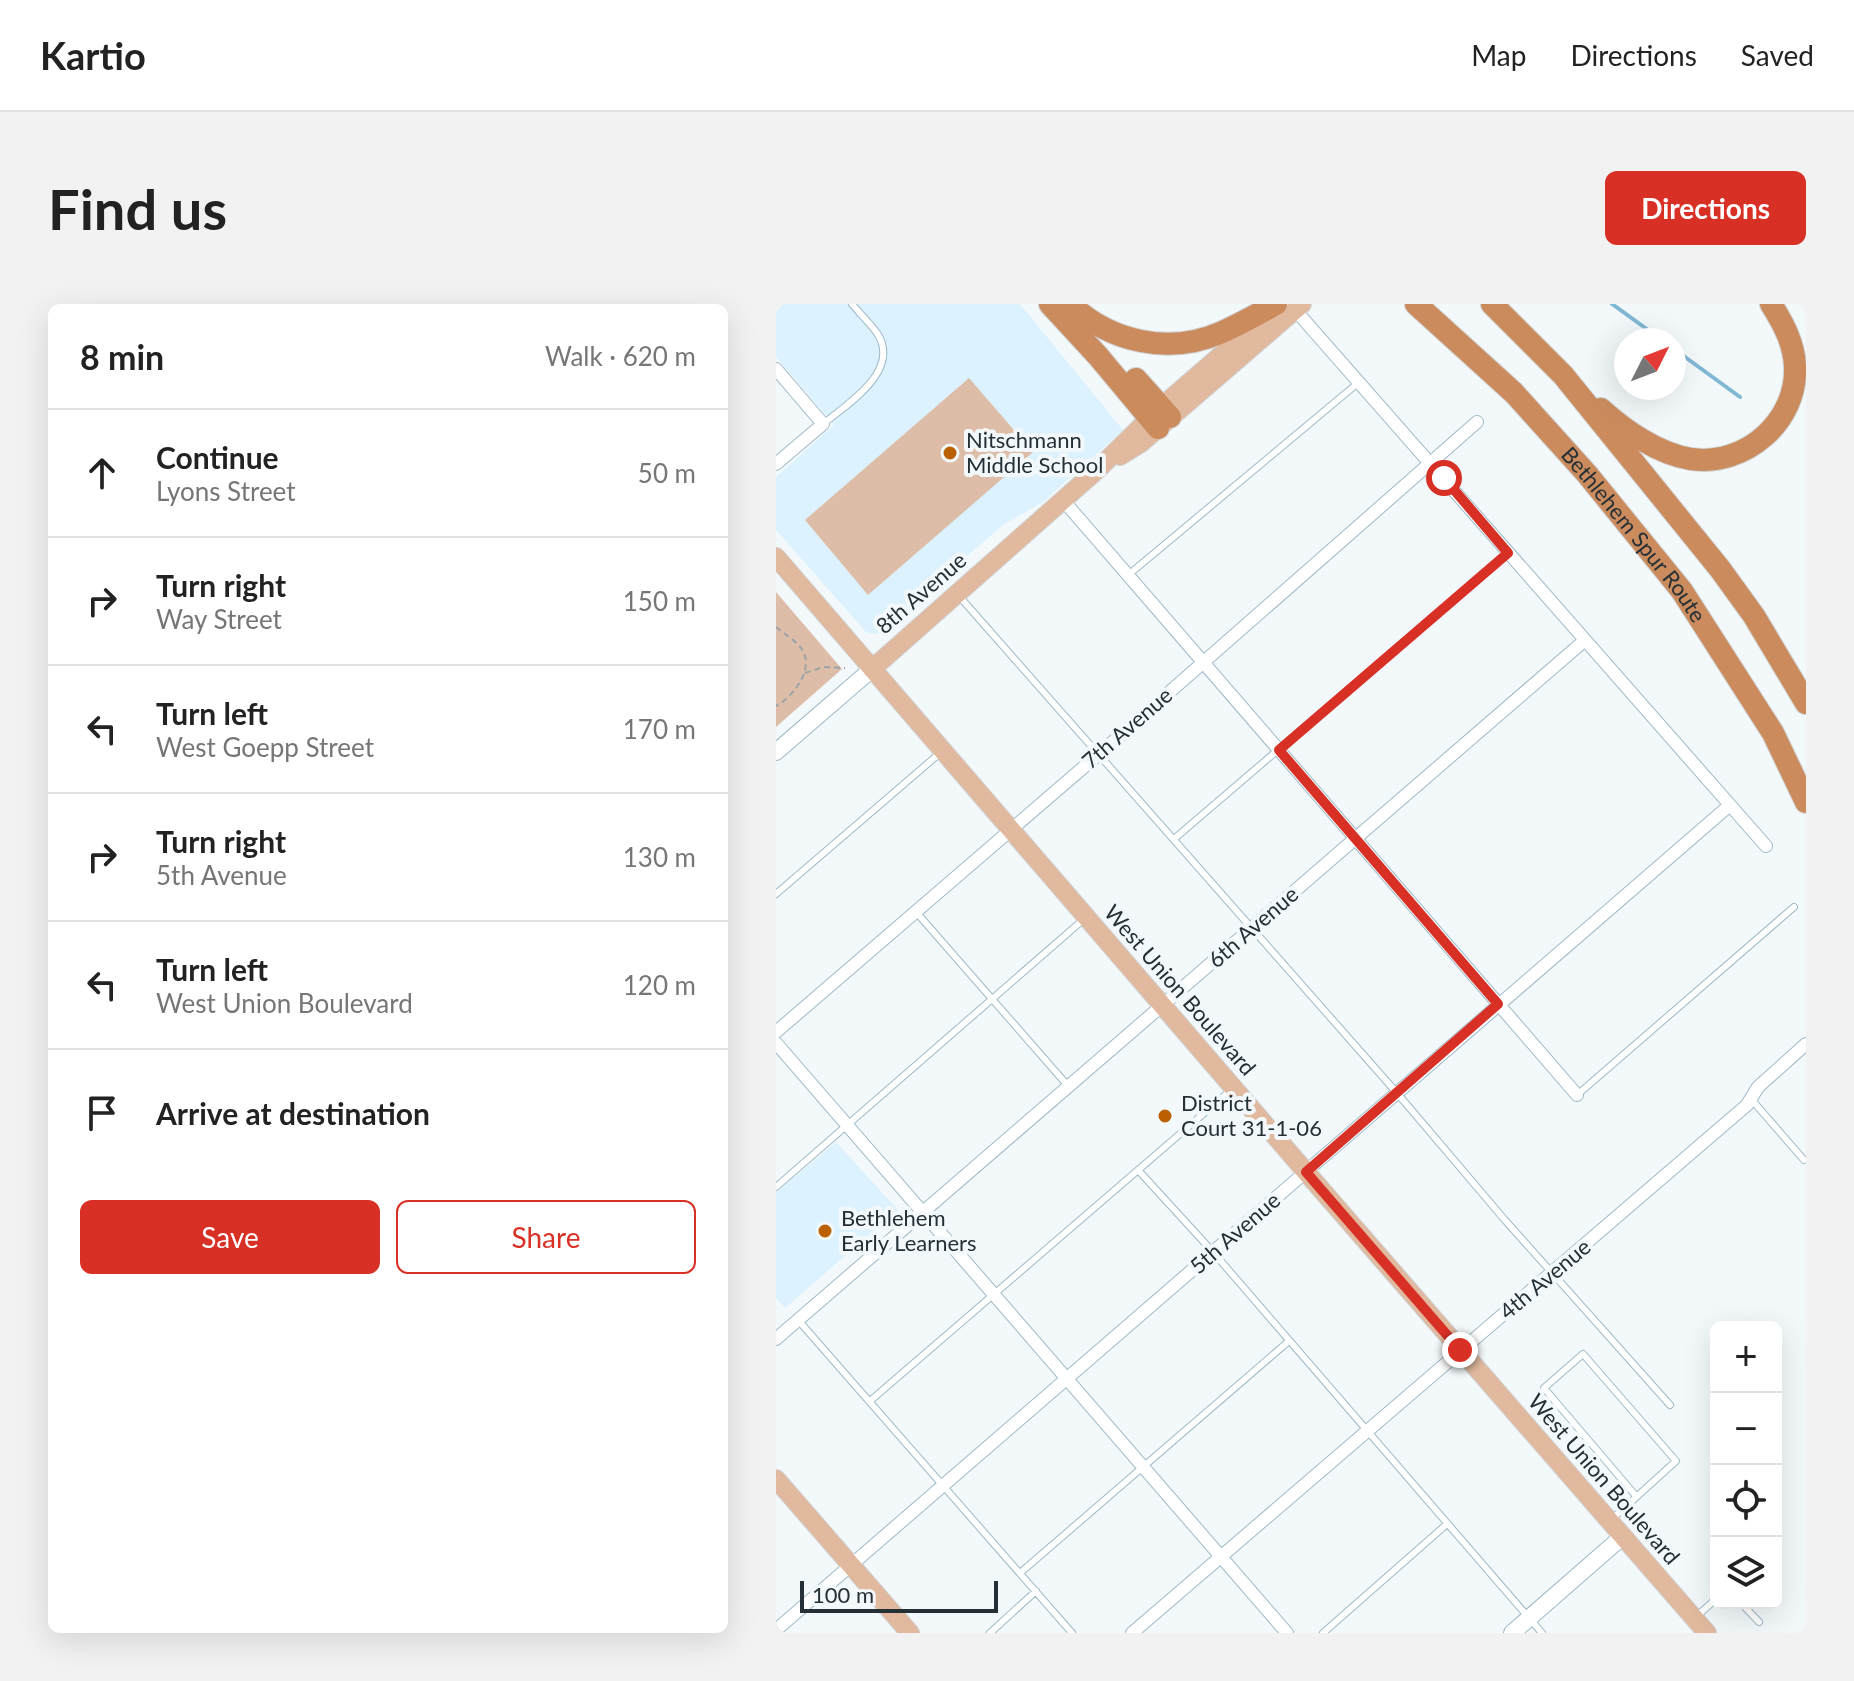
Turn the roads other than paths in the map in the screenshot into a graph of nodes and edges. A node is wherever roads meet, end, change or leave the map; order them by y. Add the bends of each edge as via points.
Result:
1 (852, 304) edge
2 (1416, 304) edge
3 (1492, 304) edge
4 (1771, 304) edge
5 (1789, 304) edge
6 (1064, 305) edge
7 (1289, 305) edge
8 (1806, 342) edge
9 (776, 369) edge
10 (1563, 375) junction
11 (1359, 381) junction
12 (1160, 418) junction
13 (1477, 422) dead end
14 (823, 424) junction
15 (1431, 463) junction
16 (776, 464) edge
17 (1063, 500) junction
18 (1508, 553) junction
19 (776, 557) edge
20 (1127, 576) junction
21 (957, 593) junction
22 (1584, 641) junction
23 (1203, 662) junction
24 (872, 669) junction
25 (1806, 703) edge
26 (1279, 750) junction
27 (942, 751) junction
28 (776, 752) edge
29 (1099, 754) junction
30 (1806, 802) edge
31 (1730, 805) junction
32 (1010, 830) junction
33 (1355, 838) junction
34 (1174, 839) junction
35 (1766, 846) dead end
36 (776, 894) edge
37 (1794, 907) dead end
38 (916, 911) junction
39 (1086, 917) junction
40 (1252, 928) junction
41 (992, 1000) junction
42 (1498, 1004) junction
43 (1162, 1006) junction
44 (776, 1032) edge
45 (776, 1043) edge
46 (1806, 1044) edge
47 (1069, 1087) junction
48 (1233, 1088) junction
49 (1397, 1093) junction
50 (1577, 1095) joint
51 (1751, 1099) junction
52 (848, 1124) junction
53 (1804, 1160) dead end
54 (1138, 1170) junction
55 (1306, 1172) junction
56 (776, 1187) edge
57 (924, 1213) junction
58 (1213, 1252) junction
59 (1552, 1273) junction
60 (993, 1294) junction
61 (798, 1320) junction
62 (776, 1339) edge
63 (1289, 1341) junction
64 (1460, 1350) junction
65 (1067, 1378) junction
66 (870, 1401) junction
67 (1670, 1405) dead end
68 (1366, 1431) junction
69 (1143, 1466) junction
70 (776, 1479) edge
71 (943, 1484) junction
72 (1636, 1496) junction
73 (1609, 1522) junction
74 (1447, 1524) junction
75 (1622, 1537) junction
76 (1221, 1556) junction
77 (850, 1564) junction
78 (1020, 1573) junction
79 (1036, 1591) junction
80 (1710, 1604) edge
81 (1747, 1609) edge
82 (1529, 1618) junction
83 (1694, 1618) junction
84 (1759, 1622) dead end
85 (776, 1630) edge
86 (910, 1633) edge
87 (990, 1633) edge
88 (1072, 1633) edge
89 (1132, 1633) edge
90 (1287, 1633) edge
91 (1323, 1633) edge
92 (1512, 1633) edge
93 (1542, 1633) edge
94 (1707, 1633) edge

1 - 14 lane via 876,332 883,354 876,376
2 - 30 highway, Bethlehem Spur Route via 1514,393 1682,591 1773,733
3 - 10 highway, Bethlehem Spur Route
4 - 10 highway via 1791,345 1793,390 1774,428 1737,454 1692,459 1669,453 1610,417
5 - 8 highway
6 - 7 highway via 1115,334 1162,344 1219,334
6 - 12 highway via 1098,356
7 - 11 street
7 - 12 main road, 8th Avenue
9 - 14 street
10 - 25 highway, Bethlehem Spur Route via 1720,569
11 - 15 street
11 - 20 lane
12 - 17 main road, 8th Avenue via 1121,444
13 - 15 street, 7th Avenue
14 - 16 street
15 - 18 street
15 - 23 street, 7th Avenue
17 - 20 street
17 - 21 main road, 8th Avenue
18 - 22 street
18 - 26 lane
19 - 24 main road, West Union Boulevard
20 - 23 street
21 - 24 main road, 8th Avenue
21 - 29 lane
22 - 31 street
22 - 33 street, 6th Avenue
23 - 26 street
23 - 29 street, 7th Avenue
24 - 27 main road, West Union Boulevard
24 - 28 main road, 8th Avenue
26 - 33 street
26 - 34 lane
27 - 32 main road, West Union Boulevard
27 - 36 lane
29 - 32 street, 7th Avenue
29 - 34 lane
31 - 35 street
31 - 42 street, 5th Avenue
32 - 38 street, 7th Avenue
32 - 39 main road, West Union Boulevard
33 - 40 street, 6th Avenue
33 - 42 street
34 - 40 lane
37 - 50 lane
38 - 41 lane
38 - 44 street, 7th Avenue
39 - 41 lane
39 - 43 main road, West Union Boulevard
40 - 43 street, 6th Avenue
40 - 49 lane
41 - 47 lane
41 - 52 lane
42 - 49 street, 5th Avenue
42 - 50 street
43 - 47 street, 6th Avenue
43 - 48 main road, West Union Boulevard
45 - 52 street
46 - 51 street, 4th Avenue
47 - 57 street, 6th Avenue
48 - 54 lane
48 - 55 main road, West Union Boulevard
49 - 55 street, 5th Avenue
49 - 59 lane
51 - 53 lane
51 - 59 street, 4th Avenue
52 - 56 lane
52 - 57 street
54 - 58 lane
54 - 60 lane
55 - 58 street, 5th Avenue
55 - 64 main road, West Union Boulevard
57 - 60 street
57 - 61 street, 6th Avenue
58 - 63 lane
58 - 65 street, 5th Avenue
59 - 64 street, 4th Avenue
59 - 67 lane
60 - 65 street
60 - 66 lane
61 - 62 street, 6th Avenue
61 - 66 lane
63 - 68 lane
63 - 69 lane
64 - 68 street, 4th Avenue
64 - 73 main road, West Union Boulevard
65 - 69 street
65 - 71 street, 5th Avenue
66 - 71 lane
68 - 74 lane
68 - 76 street, 4th Avenue
69 - 76 street
69 - 78 lane
70 - 77 main road
71 - 77 street, 5th Avenue
71 - 78 lane
72 - 72 lane via 1676,1461 1583,1354 1544,1388
72 - 73 lane
73 - 75 main road, West Union Boulevard
74 - 82 lane
74 - 91 lane
75 - 82 main road
75 - 83 main road, West Union Boulevard
76 - 89 street, 4th Avenue
76 - 90 street
77 - 85 street, 5th Avenue
77 - 86 main road
78 - 79 lane
79 - 87 lane
79 - 88 lane
80 - 83 lane
81 - 84 lane
82 - 92 main road
82 - 93 lane
83 - 94 main road, West Union Boulevard

